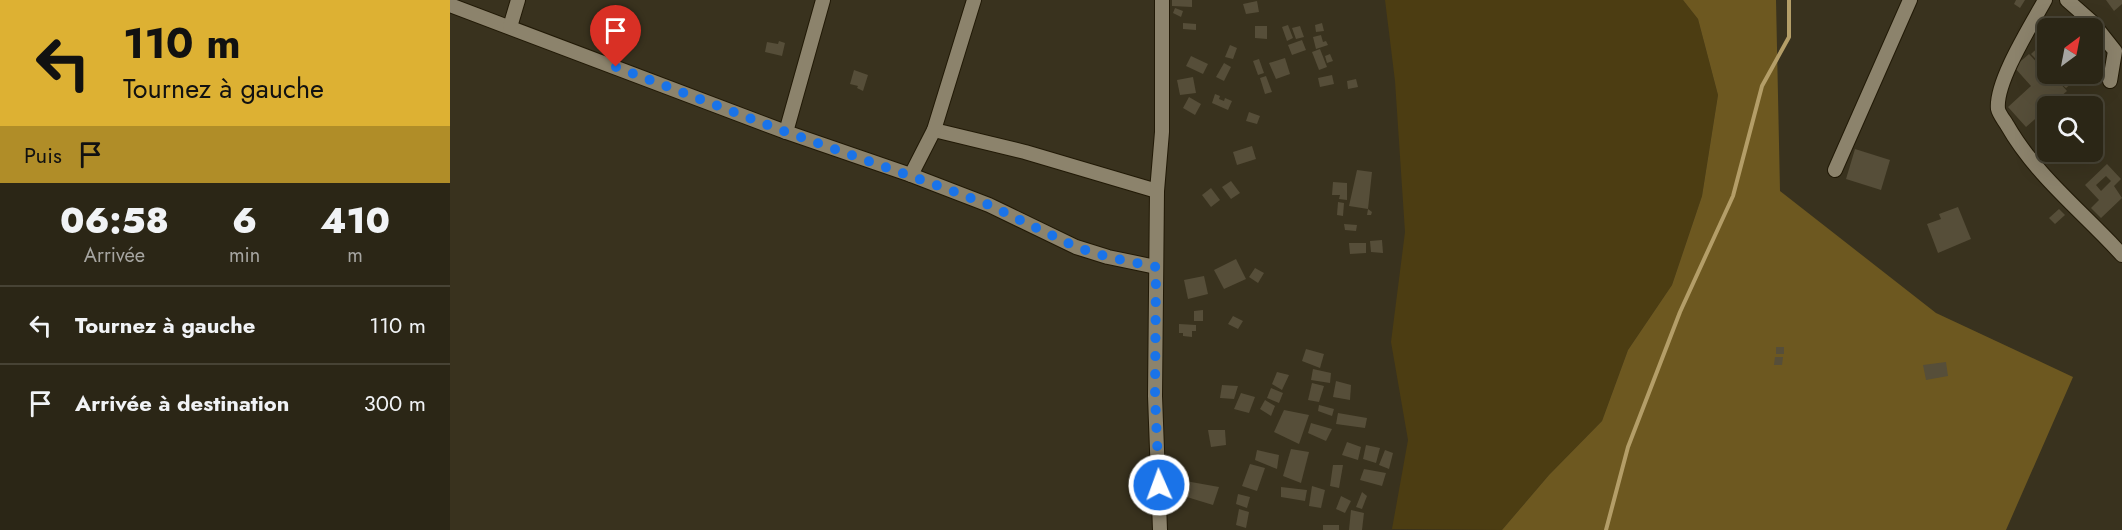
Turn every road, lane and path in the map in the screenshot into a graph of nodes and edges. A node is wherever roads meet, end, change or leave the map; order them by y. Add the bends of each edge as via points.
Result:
1 (518, 0) edge
2 (823, 0) edge
3 (974, 0) edge
4 (1162, 0) edge
5 (1910, 0) edge
6 (2045, 0) edge
7 (2067, 0) edge
8 (450, 5) edge
9 (510, 27) junction
10 (2110, 81) dead end
11 (934, 130) junction
12 (786, 132) junction
13 (1835, 170) dead end
14 (911, 175) junction
15 (1157, 191) junction
16 (2122, 255) edge
17 (1156, 267) junction
18 (1160, 530) edge

1 - 9 street
2 - 12 street
3 - 11 street
4 - 15 street via 1162,132
5 - 13 street
6 - 16 street via 2008,70 1998,110 2017,143 2055,189
7 - 10 street via 2092,21 2115,51
8 - 9 street
9 - 12 street
11 - 14 street
11 - 15 street
12 - 14 street
14 - 17 street via 989,205 1076,247
15 - 17 street
17 - 18 street

